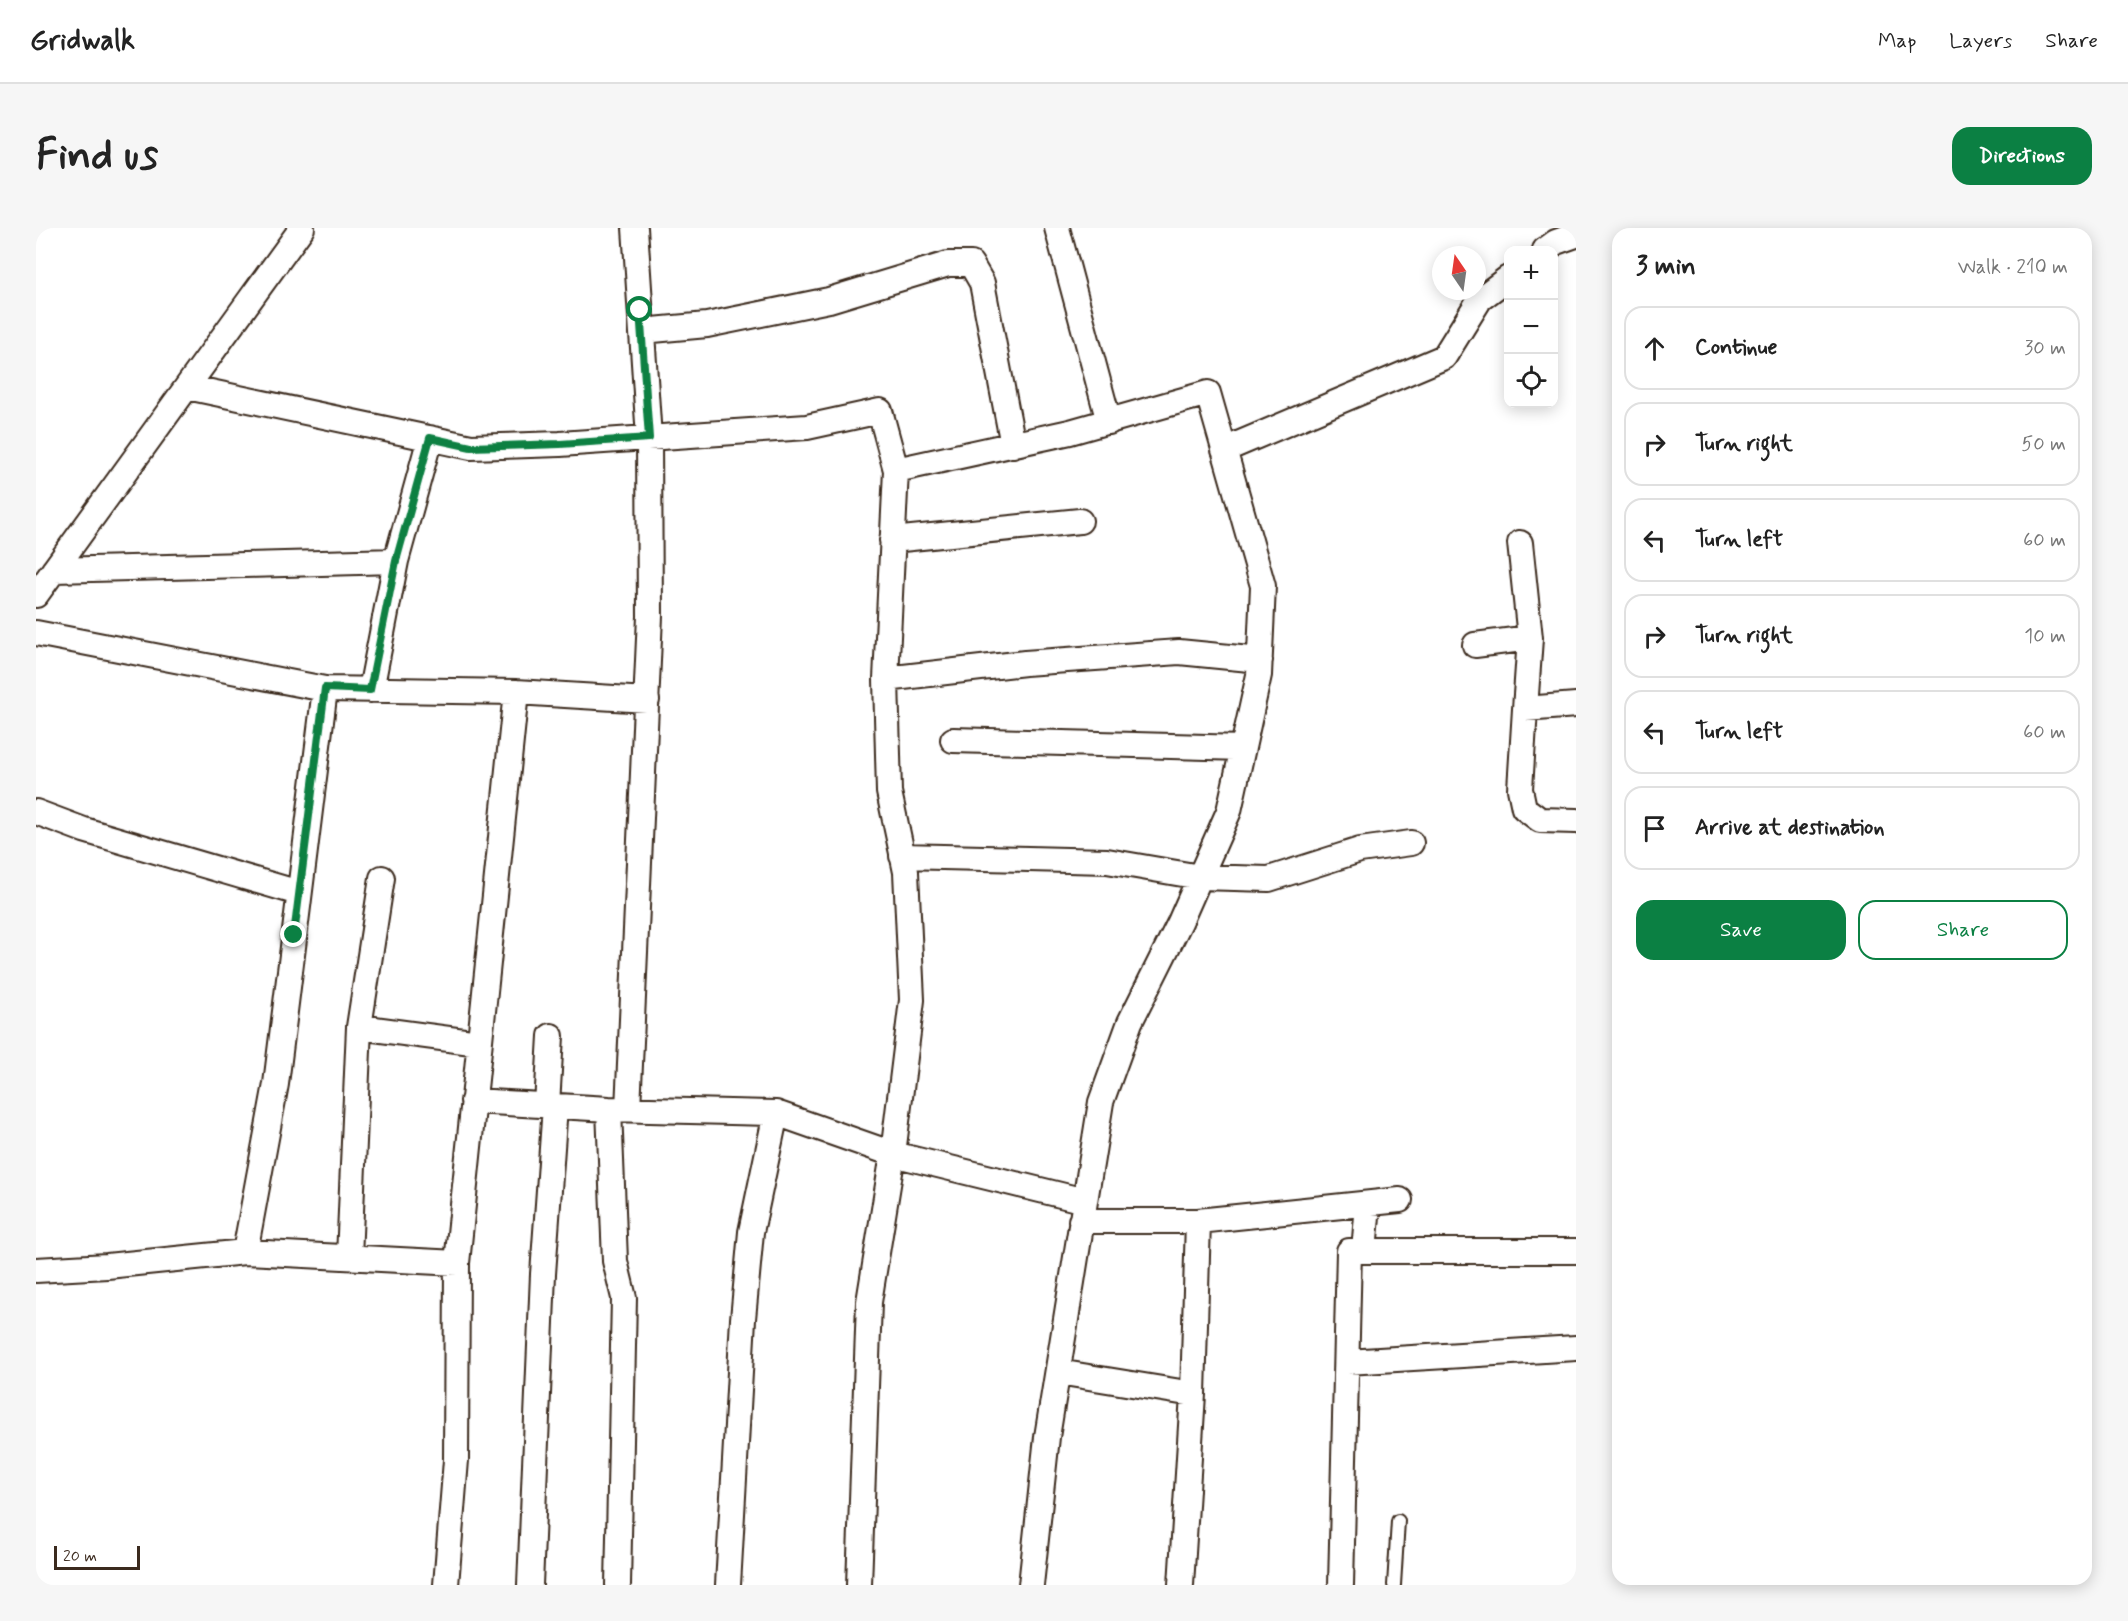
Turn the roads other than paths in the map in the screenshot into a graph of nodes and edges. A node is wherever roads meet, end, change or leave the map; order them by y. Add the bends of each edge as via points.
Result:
1 (302, 228) edge
2 (635, 228) edge
3 (1057, 228) edge
4 (1576, 235) edge
5 (1550, 246) edge
6 (1504, 282) edge
7 (642, 331) junction
8 (187, 387) junction
9 (1108, 422) junction
10 (430, 438) junction
11 (649, 438) junction
12 (1013, 445) junction
13 (1224, 450) junction
14 (896, 470) junction
15 (1080, 521) dead end
16 (892, 540) junction
17 (1520, 543) dead end
18 (396, 561) junction
19 (54, 570) junction
20 (36, 595) edge
21 (36, 633) edge
22 (1530, 638) junction
23 (1476, 645) dead end
24 (1260, 660) junction
25 (886, 679) junction
26 (325, 688) junction
27 (370, 690) junction
28 (516, 692) junction
29 (647, 700) junction
30 (1576, 705) edge
31 (1525, 709) junction
32 (953, 740) dead end
33 (1243, 748) junction
34 (36, 812) edge
35 (1576, 821) edge
36 (1412, 843) dead end
37 (903, 856) junction
38 (1200, 877) junction
39 (382, 878) dead end
40 (299, 893) junction
41 (359, 1027) junction
42 (551, 1036) dead end
43 (479, 1042) junction
44 (473, 1101) junction
45 (551, 1105) junction
46 (619, 1109) junction
47 (776, 1113) junction
48 (893, 1154) junction
49 (1400, 1200) dead end
50 (1368, 1204) junction
51 (1083, 1211) junction
52 (1198, 1221) junction
53 (1364, 1251) junction
54 (1576, 1251) edge
55 (245, 1252) junction
56 (349, 1257) junction
57 (457, 1263) junction
58 (36, 1270) edge
59 (1576, 1348) edge
60 (1347, 1362) junction
61 (1058, 1372) junction
62 (1193, 1394) junction
63 (1398, 1521) dead end
64 (447, 1585) edge
65 (530, 1585) edge
66 (618, 1585) edge
67 (728, 1585) edge
68 (859, 1585) edge
69 (1031, 1585) edge
70 (1181, 1585) edge
71 (1341, 1585) edge
72 (1394, 1585) edge

1 - 8 street
2 - 7 street
3 - 9 street
4 - 5 street
6 - 13 street via 1480,299 1444,357
7 - 11 street
7 - 12 street via 707,325 830,300 948,264 971,264 982,284
8 - 10 street
8 - 19 street
9 - 12 street
9 - 13 street via 1208,393
10 - 11 street via 471,447
10 - 18 street
11 - 14 street via 807,427 880,411
11 - 29 street
12 - 14 street
13 - 24 street via 1263,586
14 - 16 street
15 - 16 street
16 - 25 street
17 - 22 street
18 - 19 street
18 - 27 street
19 - 20 street
21 - 26 street
22 - 23 street
22 - 31 street
24 - 25 street via 1179,652 1025,663
24 - 33 street
25 - 37 street via 889,792
26 - 27 street
26 - 40 street
27 - 28 street
28 - 29 street
28 - 43 street
29 - 46 street
30 - 31 street
31 - 35 street via 1520,789 1524,808 1540,820
32 - 33 street
33 - 38 street via 1229,811
34 - 40 street via 84,830
36 - 38 street via 1360,850 1269,879
37 - 38 street via 1107,861
37 - 48 street via 912,1000
38 - 51 street via 1130,1022 1101,1102
39 - 41 street
40 - 55 street via 276,1084
41 - 43 street
41 - 56 street
42 - 45 street
43 - 44 street
44 - 45 street
44 - 57 street
45 - 46 street
45 - 65 street
46 - 47 street
46 - 66 street via 615,1261 624,1298
47 - 48 street
47 - 67 street via 751,1232
48 - 51 street
48 - 68 street via 869,1302
49 - 50 street
50 - 52 street
50 - 53 street
51 - 52 street
51 - 61 street
52 - 62 street
53 - 54 street
53 - 60 street via 1349,1251
55 - 56 street
55 - 58 street
56 - 57 street
57 - 64 street via 456,1460
59 - 60 street
60 - 71 street
61 - 62 street
61 - 69 street
62 - 70 street
63 - 72 lane

